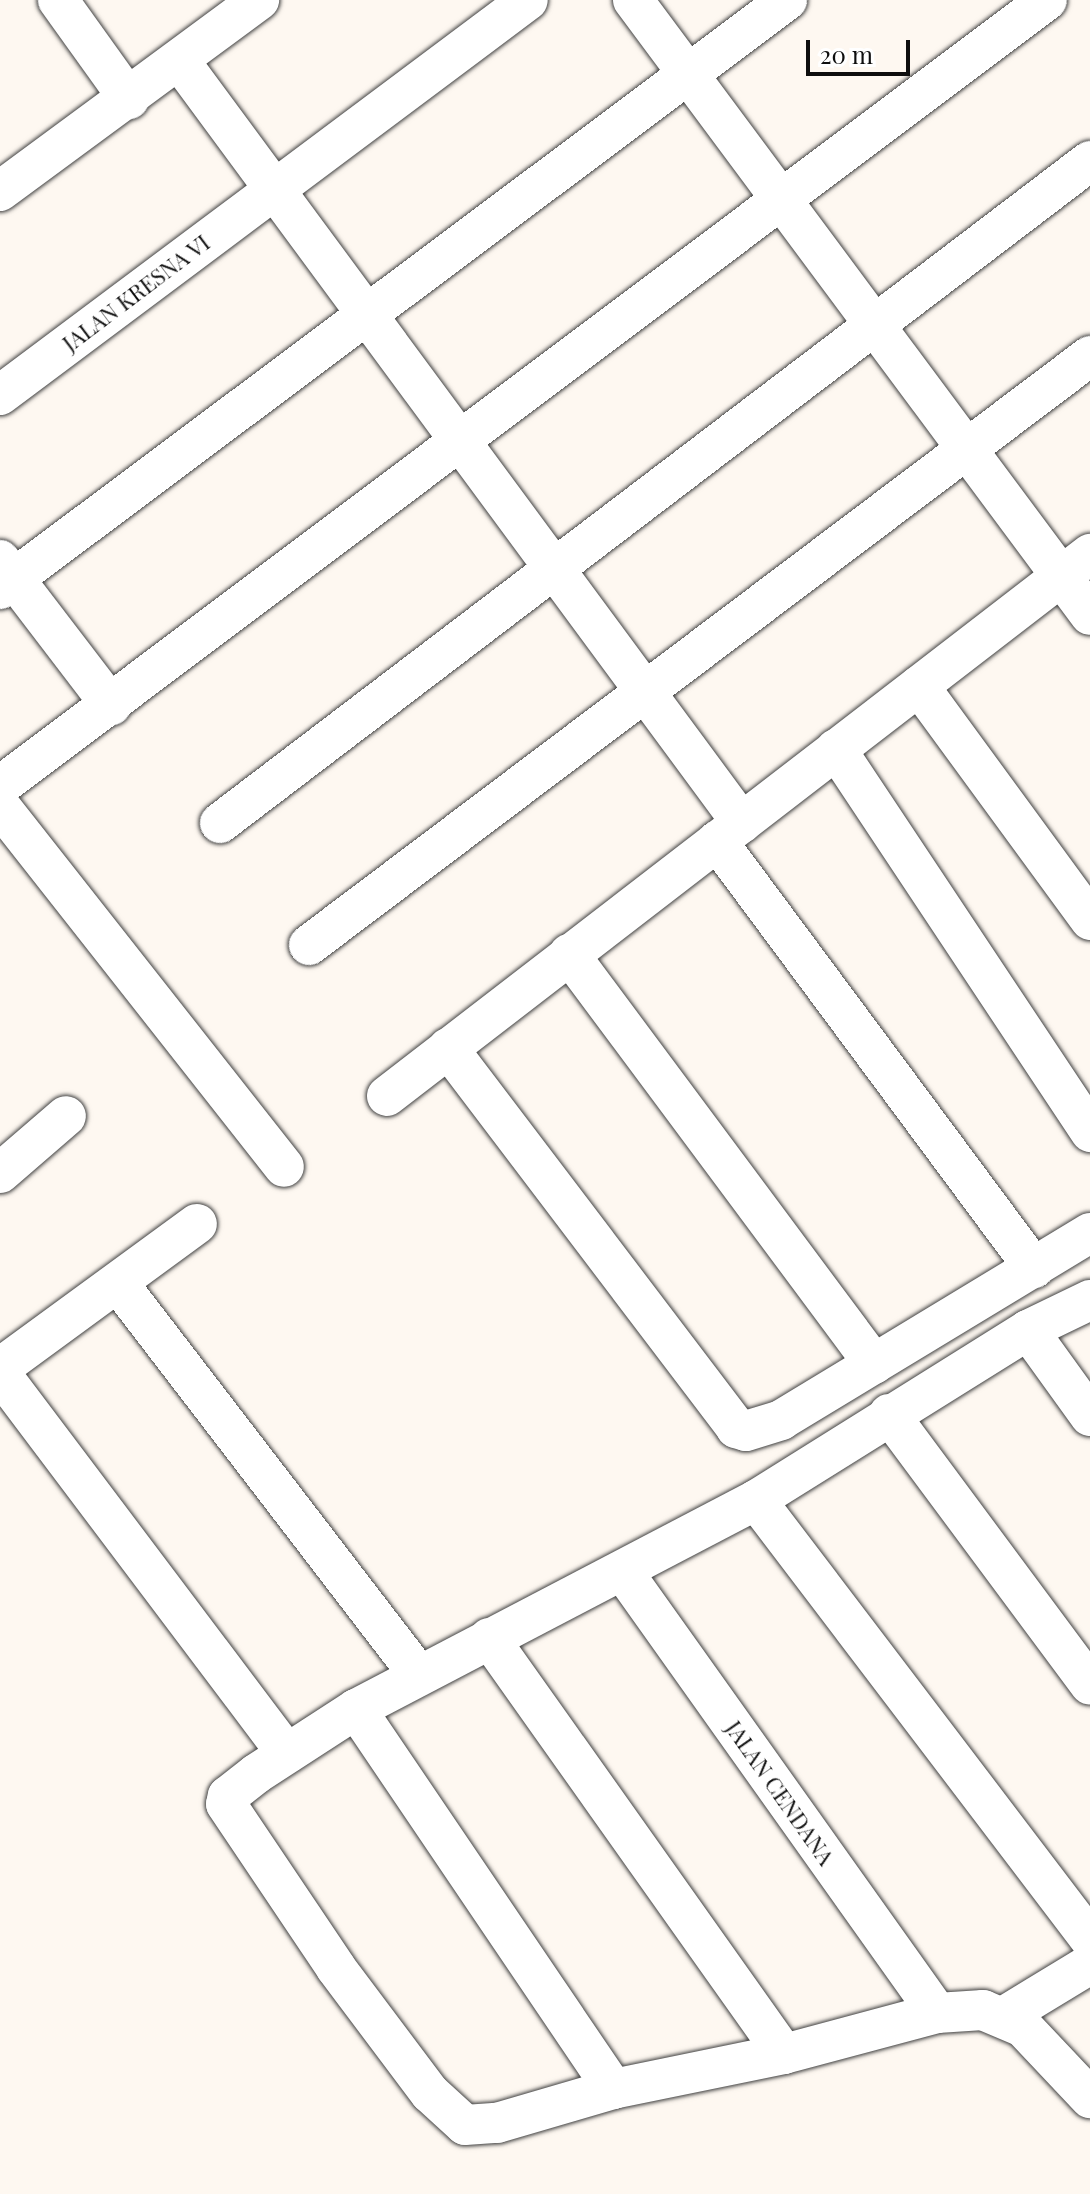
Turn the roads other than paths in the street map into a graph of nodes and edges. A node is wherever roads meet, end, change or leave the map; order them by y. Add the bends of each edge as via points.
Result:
1 (58, 0) edge
2 (528, 0) edge
3 (633, 0) edge
4 (787, 0) edge
5 (1047, 0) edge
6 (254, 1) edge
7 (179, 60) junction
8 (690, 72) junction
9 (129, 99) junction
10 (1090, 161) edge
11 (0, 190) edge
12 (272, 191) junction
13 (779, 198) junction
14 (365, 316) junction
15 (877, 323) junction
16 (1090, 356) edge
17 (0, 395) edge
18 (456, 443) junction
19 (969, 452) junction
20 (1076, 565) edge
21 (551, 567) junction
22 (5, 576) edge
23 (1090, 615) edge
24 (919, 686) junction
25 (644, 694) junction
26 (111, 705) junction
27 (836, 749) junction
28 (0, 786) edge
29 (0, 806) edge
30 (220, 823) dead end
31 (729, 832) junction
32 (1090, 920) edge
33 (309, 945) dead end
34 (569, 954) junction
35 (448, 1048) junction
36 (387, 1096) dead end
37 (66, 1116) dead end
38 (1090, 1132) edge
39 (284, 1167) dead end
40 (0, 1173) edge
41 (197, 1224) dead end
42 (1090, 1233) edge
43 (1034, 1268) junction
44 (118, 1283) junction
45 (1090, 1300) edge
46 (1028, 1330) junction
47 (874, 1364) junction
48 (0, 1371) edge
49 (889, 1414) junction
50 (1090, 1416) edge
51 (756, 1500) junction
52 (624, 1573) junction
53 (489, 1638) junction
54 (419, 1675) junction
55 (1090, 1685) edge
56 (356, 1709) junction
57 (286, 1752) junction
58 (1090, 1939) edge
59 (1090, 1964) edge
60 (937, 2013) junction
61 (1003, 2017) junction
62 (784, 2054) junction
63 (613, 2089) junction
64 (1090, 2098) edge

1 - 9 street
2 - 12 street, JALAN KRESNA VI
3 - 8 street
4 - 8 street
5 - 13 street
6 - 7 street
7 - 9 street
7 - 12 street
8 - 13 street
8 - 14 street
9 - 11 street
10 - 15 street
12 - 14 street
12 - 17 street, JALAN KRESNA VI
13 - 15 street
13 - 18 street
14 - 18 street
14 - 22 street
15 - 19 street
15 - 21 street
16 - 19 street
18 - 21 street
18 - 26 street
19 - 20 street
19 - 25 street
20 - 23 street
20 - 24 street
21 - 25 street
21 - 30 street
22 - 26 street
24 - 27 street
24 - 32 street
25 - 31 street
25 - 33 street
26 - 28 street
27 - 31 street
27 - 38 street
29 - 39 street
31 - 34 street
31 - 43 street
34 - 35 street
34 - 47 street
35 - 36 street
35 - 47 street via 736,1428 757,1431 781,1420
37 - 40 street
41 - 44 street
42 - 43 street
43 - 47 street
44 - 48 street
44 - 54 street
45 - 46 street
46 - 49 street
46 - 50 street
48 - 57 street
49 - 51 street
49 - 55 street
51 - 52 street
51 - 58 street
52 - 53 street
52 - 60 street, JALAN CENDANA
53 - 54 street
53 - 62 street
54 - 56 street
56 - 57 street
56 - 63 street
57 - 63 street via 228,1796 227,1812 336,1968 446,2110 475,2126
59 - 61 street
60 - 61 street via 983,2010
60 - 62 street
61 - 64 street via 1023,2027
62 - 63 street

